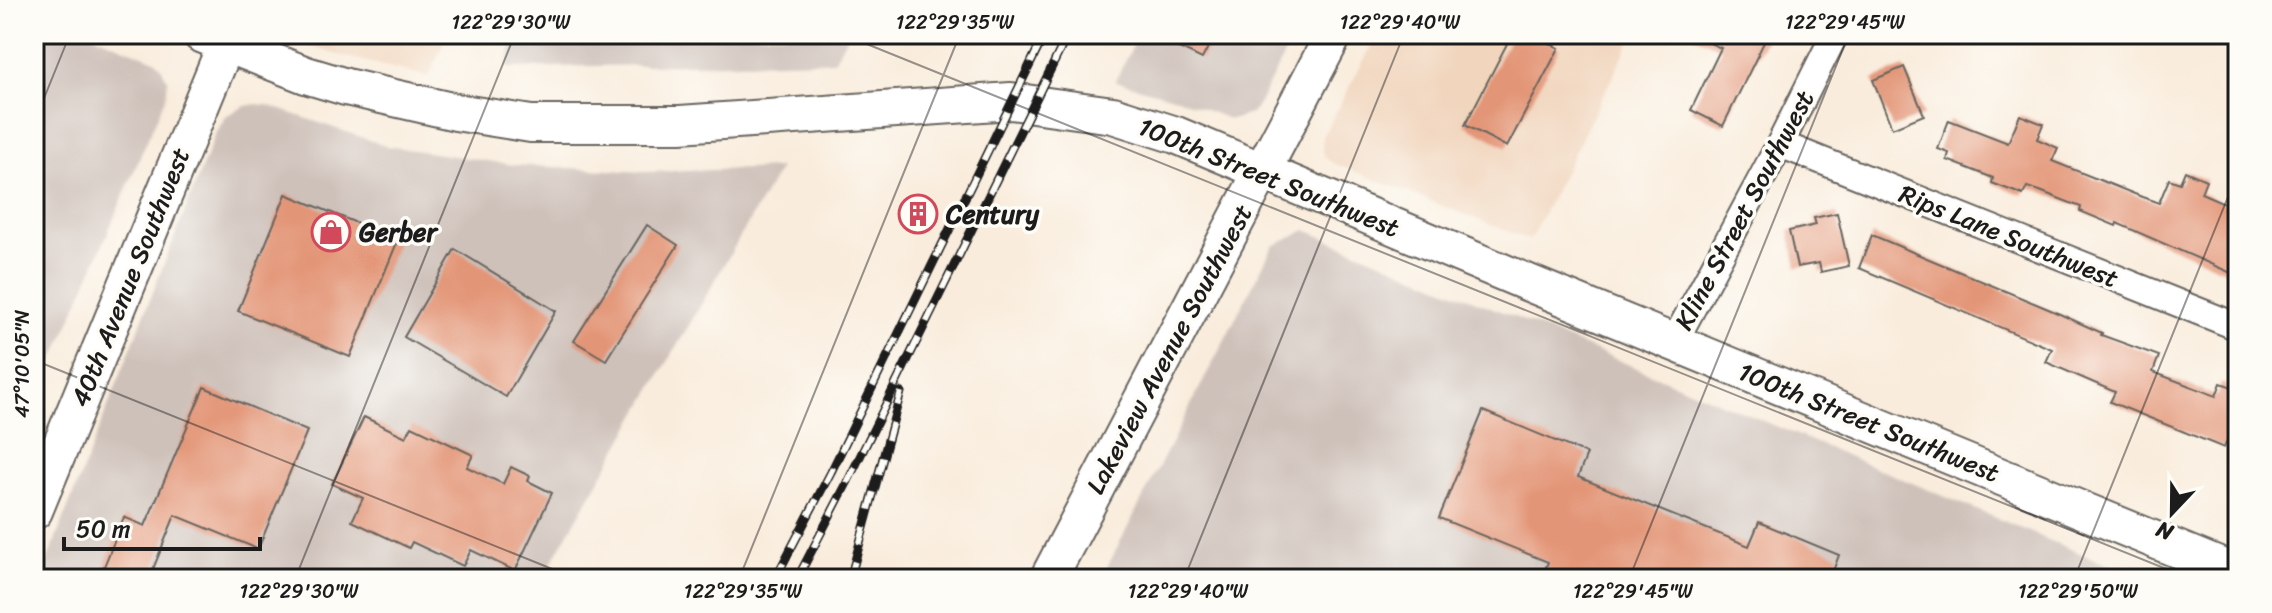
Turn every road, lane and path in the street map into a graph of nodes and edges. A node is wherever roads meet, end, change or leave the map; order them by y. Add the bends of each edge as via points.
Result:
1 (1334, 34) edge
2 (1835, 34) edge
3 (214, 39) edge
4 (1780, 144) junction
5 (1263, 170) junction
6 (2238, 327) edge
7 (1674, 342) junction
8 (34, 511) edge
9 (2222, 573) edge
10 (1048, 579) edge

1 - 5 main road, Lakeview Avenue Southwest
2 - 4 street, Kline Street Southwest
3 - 5 main road, 100th Street Southwest via 346,87 531,124 680,124 1011,101 1113,115
3 - 8 main road, 40th Avenue Southwest
4 - 6 street, Rips Lane Southwest
4 - 7 street, Kline Street Southwest
5 - 7 main road, 100th Street Southwest
5 - 10 main road, Lakeview Avenue Southwest
7 - 9 main road, 100th Street Southwest

